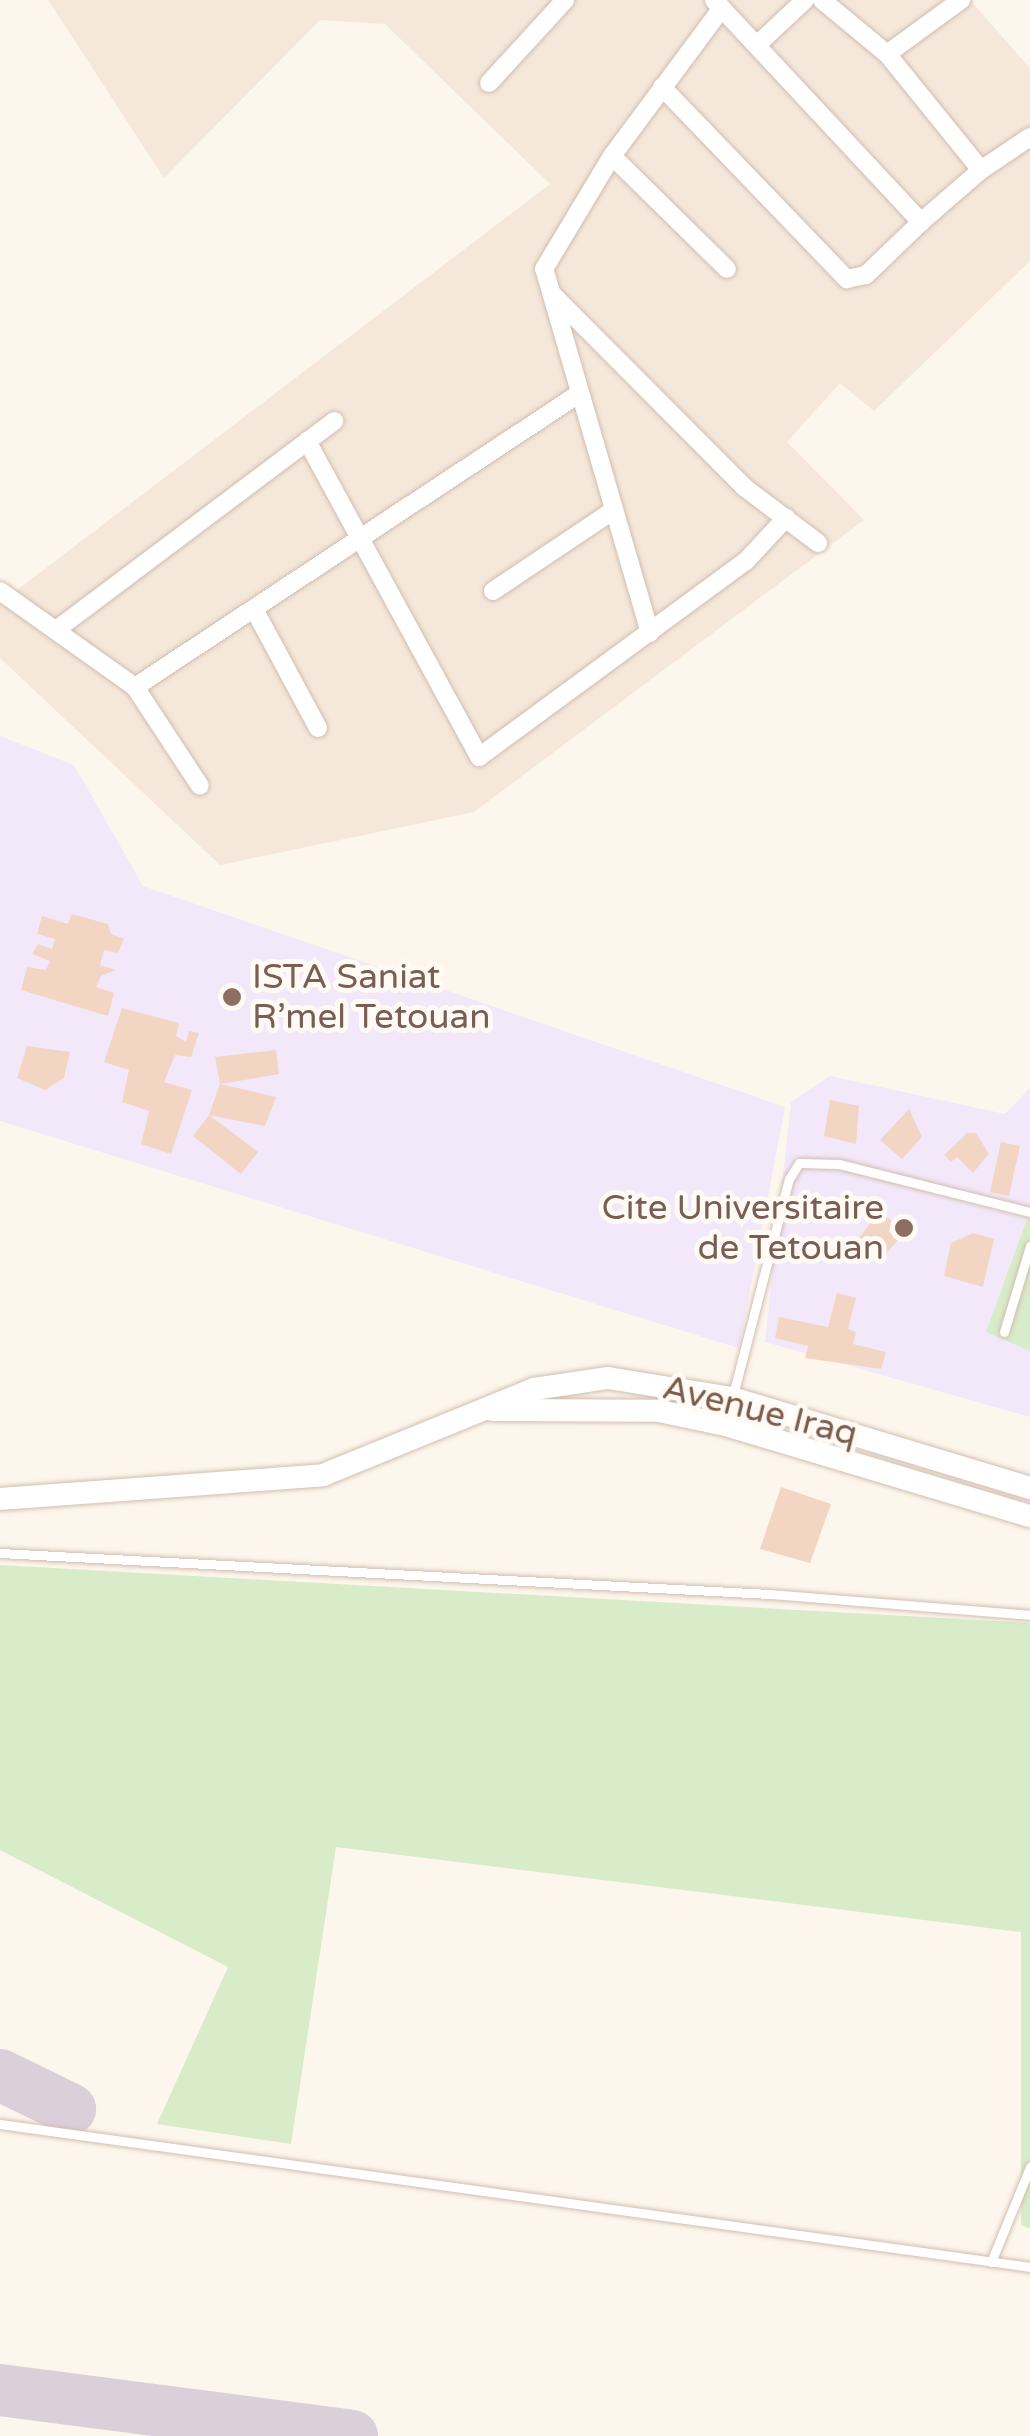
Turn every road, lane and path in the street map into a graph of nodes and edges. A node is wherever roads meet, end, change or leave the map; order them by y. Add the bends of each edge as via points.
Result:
1 (565, 0) edge
2 (805, 0) edge
3 (822, 0) edge
4 (962, 0) edge
5 (718, 4) edge
6 (758, 44) junction
7 (887, 54) junction
8 (489, 83) dead end
9 (662, 87) junction
10 (1030, 137) edge
11 (612, 156) junction
12 (981, 170) junction
13 (921, 222) junction
14 (728, 269) dead end
15 (551, 293) junction
16 (580, 393) junction
17 (334, 421) dead end
18 (307, 442) junction
19 (614, 510) junction
20 (786, 518) junction
21 (360, 539) junction
22 (818, 542) dead end
23 (0, 591) edge
24 (494, 591) dead end
25 (254, 609) junction
26 (56, 630) junction
27 (650, 633) junction
28 (135, 687) junction
29 (318, 728) dead end
30 (200, 786) dead end
31 (1030, 1212) edge
32 (1030, 1246) edge
33 (1004, 1332) dead end
34 (732, 1398) junction
35 (489, 1410) junction
36 (1030, 1488) edge
37 (0, 1499) edge
38 (1030, 1516) edge
39 (0, 1553) edge
40 (1030, 1615) edge
41 (0, 2124) edge
42 (1030, 2167) edge
43 (991, 2262) junction
44 (1030, 2267) edge

1 - 8 street
2 - 6 street
3 - 7 street
4 - 7 street
5 - 6 street
5 - 9 street
6 - 13 street
7 - 12 street
9 - 11 street
9 - 13 street via 847,279 866,275
10 - 12 street
11 - 14 street
11 - 15 street via 547,260
12 - 13 street
15 - 16 street
15 - 20 street via 744,487
16 - 19 street
16 - 21 street
17 - 18 street
18 - 21 street
18 - 26 street
19 - 24 street
19 - 27 street
20 - 22 street
20 - 27 street via 746,562
21 - 25 street
21 - 27 street via 479,757
23 - 26 street
25 - 28 street
25 - 29 street
26 - 28 street
28 - 30 street
31 - 34 lane via 839,1164 799,1163 788,1179
32 - 33 lane
34 - 35 street, Avenue Iraq via 587,1379 534,1388
34 - 36 street, Avenue Iraq
35 - 37 street, Avenue Iraq via 323,1475
35 - 38 street, Avenue Iraq via 538,1414 605,1406 676,1414
39 - 40 lane via 770,1594
41 - 43 lane
42 - 43 lane
43 - 44 lane

